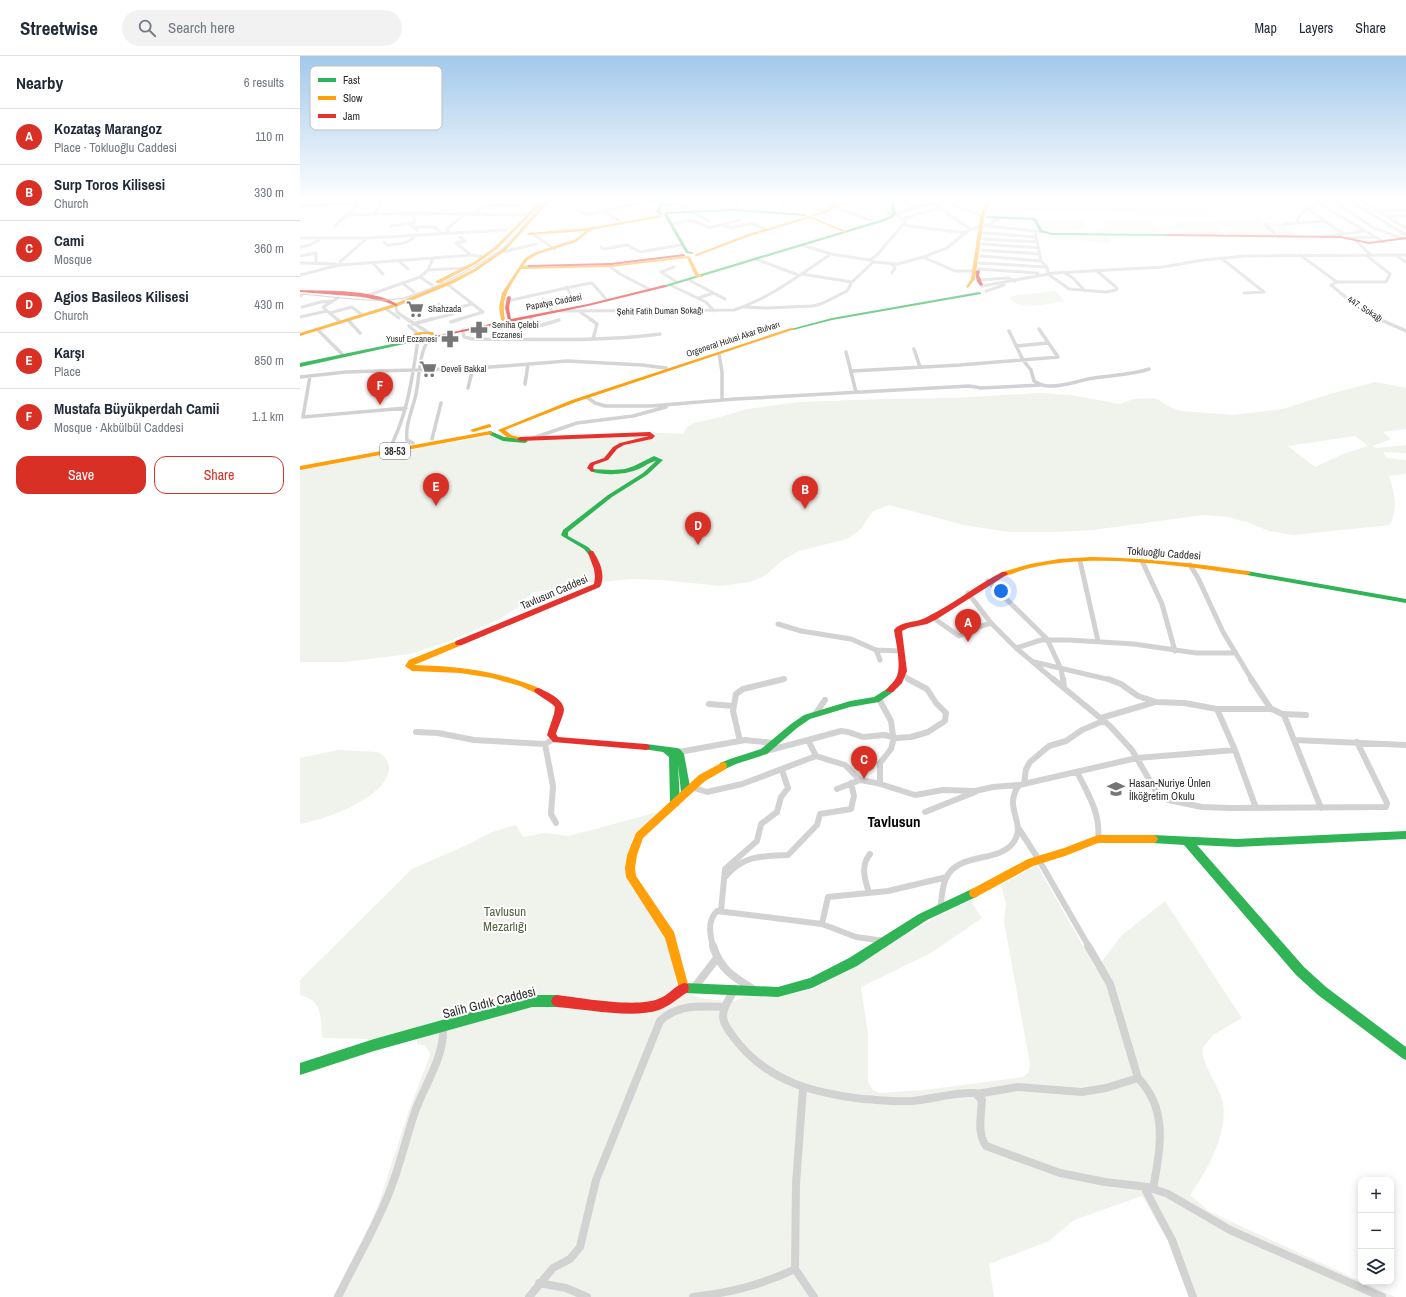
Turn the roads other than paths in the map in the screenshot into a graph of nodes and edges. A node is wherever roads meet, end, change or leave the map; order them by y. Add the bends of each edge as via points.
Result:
1 (433, 258) edge
2 (316, 259) edge
3 (345, 259) edge
4 (346, 259) edge
5 (423, 259) edge
6 (481, 259) edge
7 (493, 259) edge
8 (534, 259) edge
9 (660, 259) edge
10 (691, 259) edge
11 (748, 259) edge
12 (756, 259) joint
13 (823, 259) edge
14 (856, 259) edge
15 (914, 259) edge
16 (929, 259) edge
17 (966, 259) edge
18 (977, 259) edge
19 (982, 259) edge
20 (1017, 259) edge
21 (1025, 259) edge
22 (1035, 259) edge
23 (1215, 259) edge
24 (1222, 259) edge
25 (1305, 259) edge
26 (1371, 259) edge
27 (399, 261) junction
28 (871, 261) junction
29 (1041, 261) joint
30 (344, 262) junction
31 (300, 263) edge
32 (316, 263) junction
33 (365, 263) junction
34 (373, 263) junction
35 (339, 264) junction
36 (892, 264) junction
37 (608, 265) junction
38 (674, 267) dead end
39 (467, 268) junction
40 (525, 268) junction
41 (1047, 268) junction
42 (408, 269) dead end
43 (428, 270) junction
44 (1096, 270) junction
45 (1065, 272) junction
46 (892, 273) dead end
47 (383, 274) dead end
48 (800, 274) junction
49 (1047, 274) junction
50 (300, 275) edge
51 (700, 276) junction
52 (420, 277) junction
53 (689, 280) junction
54 (1015, 281) junction
55 (852, 282) junction
56 (1010, 282) junction
57 (1336, 282) junction
58 (402, 283) junction
59 (674, 283) junction
60 (447, 284) junction
61 (432, 285) junction
62 (566, 287) junction
63 (967, 287) junction
64 (981, 287) junction
65 (650, 289) junction
66 (1086, 291) junction
67 (414, 292) junction
68 (714, 293) junction
69 (1244, 293) dead end
70 (300, 294) edge
71 (540, 294) junction
72 (363, 297) junction
73 (698, 298) junction
74 (335, 299) junction
75 (606, 299) junction
76 (725, 299) dead end
77 (507, 301) junction
78 (545, 301) junction
79 (394, 303) junction
80 (439, 304) dead end
81 (472, 304) junction
82 (301, 306) edge
83 (383, 307) junction
84 (743, 307) junction
85 (576, 309) junction
86 (449, 310) junction
87 (561, 310) junction
88 (552, 311) junction
89 (714, 311) junction
90 (329, 312) junction
91 (585, 312) junction
92 (300, 313) edge
93 (308, 314) junction
94 (361, 314) junction
95 (453, 314) junction
96 (300, 317) edge
97 (529, 317) junction
98 (460, 319) junction
99 (506, 320) junction
100 (559, 320) dead end
101 (339, 321) junction
102 (349, 321) junction
103 (451, 322) dead end
104 (413, 324) junction
105 (1039, 329) dead end
106 (318, 330) junction
107 (463, 330) junction
108 (1010, 331) dead end
109 (1406, 331) edge
110 (300, 333) edge
111 (360, 333) dead end
112 (660, 334) dead end
113 (430, 335) junction
114 (416, 338) junction
115 (593, 339) junction
116 (1048, 343) junction
117 (1016, 346) junction
118 (914, 349) dead end
119 (846, 352) dead end
120 (342, 354) junction
121 (719, 354) junction
122 (1023, 360) junction
123 (300, 364) edge
124 (528, 364) junction
125 (920, 367) junction
126 (473, 368) junction
127 (666, 368) junction
128 (1149, 369) dead end
129 (414, 370) junction
130 (420, 370) junction
131 (852, 371) junction
132 (310, 376) junction
133 (300, 377) edge
134 (525, 384) dead end
135 (1041, 385) junction
136 (308, 388) junction
137 (468, 388) dead end
138 (300, 390) edge
139 (856, 392) junction
140 (588, 398) junction
141 (722, 400) junction
142 (441, 403) dead end
143 (670, 405) junction
144 (406, 408) junction
145 (301, 418) edge
146 (517, 422) junction
147 (494, 429) junction
148 (432, 439) junction
149 (520, 439) junction
150 (529, 439) junction
151 (540, 439) junction
152 (413, 443) junction
153 (390, 448) junction
154 (300, 463) edge
155 (300, 468) edge
156 (1080, 561) junction
157 (1142, 561) junction
158 (1190, 565) junction
159 (988, 581) junction
160 (968, 593) junction
161 (1406, 601) edge
162 (932, 617) junction
163 (991, 623) junction
164 (778, 624) dead end
165 (1047, 640) junction
166 (1098, 641) junction
167 (1016, 648) junction
168 (876, 650) junction
169 (900, 651) junction
170 (1175, 651) junction
171 (1235, 653) junction
172 (880, 660) dead end
173 (1032, 661) junction
174 (1061, 669) junction
175 (902, 674) junction
176 (784, 679) dead end
177 (1064, 688) junction
178 (880, 699) junction
179 (825, 700) dead end
180 (1156, 702) junction
181 (709, 704) dead end
182 (733, 706) junction
183 (1217, 709) junction
184 (1271, 709) junction
185 (816, 713) junction
186 (1284, 714) junction
187 (1306, 715) dead end
188 (1102, 720) junction
189 (416, 732) dead end
190 (552, 737) junction
191 (894, 737) junction
192 (808, 740) junction
193 (1294, 740) junction
194 (740, 741) junction
195 (1357, 742) junction
196 (773, 743) junction
197 (545, 744) junction
198 (1406, 745) edge
199 (665, 749) junction
200 (1235, 750) junction
201 (678, 752) junction
202 (764, 752) junction
203 (816, 756) junction
204 (1137, 758) junction
205 (782, 770) junction
206 (1077, 772) junction
207 (860, 780) junction
208 (851, 783) junction
209 (880, 784) junction
210 (1022, 784) junction
211 (837, 789) dead end
212 (688, 790) junction
213 (980, 790) junction
214 (674, 803) junction
215 (1256, 808) junction
216 (1321, 808) junction
217 (925, 812) dead end
218 (556, 823) dead end
219 (1019, 829) junction
220 (1406, 835) edge
221 (1098, 839) junction
222 (1186, 840) junction
223 (870, 854) dead end
224 (1039, 860) junction
225 (725, 876) junction
226 (947, 877) junction
227 (869, 893) junction
228 (940, 908) junction
229 (721, 911) junction
230 (822, 924) junction
231 (885, 941) junction
232 (717, 958) junction
233 (684, 988) junction
234 (694, 988) junction
235 (735, 989) junction
236 (754, 990) junction
237 (723, 1007) junction
238 (443, 1026) junction
239 (1406, 1054) edge
240 (300, 1069) edge
241 (1138, 1078) junction
242 (803, 1088) junction
243 (977, 1094) junction
244 (1144, 1187) junction
245 (1153, 1189) junction
246 (795, 1269) junction
247 (539, 1284) junction
248 (338, 1297) edge
249 (529, 1297) edge
250 (587, 1297) edge
251 (693, 1297) edge
252 (814, 1297) edge
253 (1193, 1297) edge
254 (1382, 1297) edge

1 - 43 street
2 - 32 street
3 - 35 street
4 - 30 street
5 - 27 street
6 - 39 street
7 - 60 street
8 - 40 street
9 - 37 street
10 - 51 street
11 - 51 street, Papatya Caddesi
12 - 48 street
12 - 51 street, Papatya Caddesi
13 - 48 street
14 - 28 street
15 - 36 street
16 - 17 street via 956,271
18 - 63 street via 971,283
19 - 64 street
20 - 49 street
21 - 41 street
22 - 29 street
23 - 44 street via 1163,267
24 - 69 street via 1264,292
25 - 57 street
26 - 57 street via 1390,274 1386,282
27 - 34 street
27 - 42 street
28 - 36 street
28 - 55 street
29 - 41 street
30 - 33 street
30 - 35 street
31 - 32 street
32 - 35 street
33 - 34 street
33 - 35 street
34 - 47 street
35 - 50 street
36 - 46 street
37 - 40 street
37 - 40 street
37 - 65 street
38 - 59 street via 661,272
39 - 43 street
39 - 61 street
40 - 77 street
40 - 99 street via 503,297 501,308
41 - 45 street
41 - 49 street
43 - 52 street
44 - 45 street
44 - 66 street via 1114,284 1117,290
45 - 49 street
45 - 66 street
48 - 55 street
48 - 84 street
49 - 54 street
49 - 66 street via 1069,289
51 - 53 street, Papatya Caddesi
51 - 59 street, Papatya Caddesi
52 - 58 street
52 - 61 street
53 - 59 street, Papatya Caddesi
53 - 68 street
54 - 56 street
54 - 64 street via 1008,278
55 - 84 street via 847,291 821,304
56 - 64 street
56 - 64 street via 999,288
57 - 109 street, 447. Sokağı via 1331,285 1338,293 1398,330
58 - 67 street
58 - 72 street
59 - 65 street, Papatya Caddesi
59 - 73 street
59 - 85 street, Papatya Caddesi
60 - 79 street
60 - 81 street
61 - 67 street
62 - 71 street
62 - 75 street via 592,283
62 - 78 street via 572,296
63 - 64 street via 969,291
63 - 127 street, Orgeneral Hulusi Akar Bulvarı via 948,296 830,317
64 - 121 street, Orgeneral Hulusi Akar Bulvarı via 796,328
65 - 75 street, Papatya Caddesi
67 - 79 street
68 - 73 street
68 - 76 street
70 - 72 street via 328,292
70 - 74 street
71 - 77 street
71 - 78 street
72 - 79 street
73 - 89 street
74 - 82 street
74 - 83 street via 376,302
74 - 90 street via 323,307
75 - 85 street, Papatya Caddesi
77 - 99 street
78 - 88 street
79 - 83 street
79 - 104 street via 397,312
80 - 86 street
81 - 86 street
81 - 98 street via 483,312
82 - 93 street
83 - 94 street
83 - 102 street
83 - 114 street via 415,330
84 - 89 street, Şehit Fatih Duman Sokağı
85 - 87 street, Papatya Caddesi
85 - 91 street, Şehit Fatih Duman Sokağı
85 - 91 street
85 - 115 street via 596,324
86 - 95 street
87 - 88 street, Papatya Caddesi
87 - 97 street, Papatya Caddesi
88 - 99 street, Papatya Caddesi
89 - 91 street, Şehit Fatih Duman Sokağı
90 - 93 street
90 - 94 street via 352,307
90 - 101 street
92 - 93 street
93 - 96 street
94 - 101 street
95 - 98 street
95 - 104 street
97 - 100 street via 539,326
97 - 107 street, Papatya Caddesi
98 - 103 street
99 - 113 street, Papatya Caddesi
101 - 110 street
102 - 106 street
102 - 111 street
104 - 113 street
105 - 116 street
106 - 110 street
106 - 120 street
107 - 113 street, Papatya Caddesi
107 - 115 street via 464,337 473,339
108 - 117 street
112 - 115 street
113 - 114 street
113 - 130 street via 424,346
114 - 120 street
114 - 123 street
114 - 129 street
116 - 117 street
116 - 122 street via 1058,357
117 - 122 street
118 - 125 street
119 - 131 street
120 - 123 street
121 - 140 street, Orgeneral Hulusi Akar Bulvarı
121 - 141 street
122 - 125 street
122 - 135 street via 1031,370 1034,381
124 - 126 street
124 - 127 street via 578,361
124 - 134 street
125 - 131 street
126 - 130 street
126 - 137 street
127 - 147 street, Orgeneral Hulusi Akar Bulvarı
128 - 135 street via 1135,374 1091,378 1061,385
129 - 130 street
129 - 132 street
129 - 144 street
130 - 152 street via 417,394 406,433 407,440
131 - 139 street
132 - 133 street
132 - 136 street
135 - 139 street
136 - 138 street
136 - 145 street
139 - 141 street
140 - 143 street via 605,406
140 - 146 street, Orgeneral Hulusi Akar Bulvarı
141 - 143 street
142 - 148 street
143 - 150 street via 653,412 578,423
144 - 145 street
144 - 153 street via 398,434
146 - 147 street, Orgeneral Hulusi Akar Bulvarı
146 - 149 street via 511,432
147 - 148 street, Orgeneral Hulusi Akar Bulvarı
147 - 149 street
147 - 151 street, Tavlusun Caddesi via 494,437 513,441
147 - 155 street, Orgeneral Hulusi Akar Bulvarı / 38-53 via 361,458
148 - 152 street, Orgeneral Hulusi Akar Bulvarı
149 - 150 street, Tavlusun Caddesi
150 - 151 street, Tavlusun Caddesi
151 - 190 street, Tavlusun Caddesi via 652,435 650,438 622,444 606,459 591,464 592,471 621,474 633,471 654,458 660,460 645,474 567,528 564,533 591,553 600,572 600,582 594,587 409,665 412,668 450,670 505,678 533,688 558,705 559,713 551,731
152 - 153 street, Orgeneral Hulusi Akar Bulvarı
153 - 154 street, Orgeneral Hulusi Akar Bulvarı
156 - 157 street, Tokluoğlu Caddesi
156 - 159 street, Tokluoğlu Caddesi via 1029,566 1004,573
156 - 166 street
157 - 158 street, Tokluoğlu Caddesi
157 - 170 street via 1162,604
158 - 161 street, Tokluoğlu Caddesi
158 - 171 street via 1201,582
159 - 160 street, Tokluoğlu Caddesi
159 - 165 street
160 - 162 street, Tokluoğlu Caddesi
160 - 163 street
162 - 163 street via 959,636
162 - 169 street, Tokluoğlu Caddesi via 899,628
163 - 167 street
164 - 168 street via 852,640
165 - 166 street
165 - 167 street
165 - 174 street
166 - 170 street
167 - 173 street
168 - 169 street
168 - 172 street
169 - 175 street
170 - 171 street
171 - 184 street
173 - 174 street
173 - 177 street
174 - 177 street
174 - 180 street via 1107,678 1142,698
175 - 178 street
175 - 191 street via 927,689 947,716 945,721 925,734
176 - 182 street via 741,690 735,696
177 - 188 street
178 - 185 street
178 - 191 street via 890,719
179 - 185 street
180 - 183 street via 1184,703
180 - 188 street
181 - 182 street
182 - 194 street
183 - 184 street
183 - 200 street
184 - 186 street
185 - 196 street via 802,720
186 - 187 street
186 - 193 street
188 - 204 street
188 - 210 street via 1066,741 1049,746 1030,762
189 - 197 street via 438,733 474,740
190 - 197 street
190 - 199 street
191 - 192 street via 876,735 861,738 851,732 842,731
191 - 209 street via 891,749 880,763
192 - 202 street
192 - 203 street
193 - 195 street
193 - 216 street
194 - 196 street
194 - 201 street
195 - 198 street
195 - 216 street via 1387,803 1386,806
196 - 202 street
197 - 218 street via 553,786 551,814
199 - 201 street
199 - 214 street via 673,756
200 - 204 street
200 - 215 street
201 - 212 street via 682,758
202 - 212 street via 743,757 723,766
203 - 205 street
203 - 207 street via 845,765
204 - 206 street
204 - 215 street via 1157,793 1168,800 1202,807
205 - 212 street via 742,784 707,792
205 - 225 street via 788,788 781,797 777,812 761,824 757,841 725,869
206 - 210 street
206 - 221 street via 1097,816
207 - 208 street
207 - 209 street
208 - 211 street
208 - 225 street via 854,793 851,810 820,814 817,825 788,855 750,857 736,864
209 - 213 street via 915,795 943,790
210 - 213 street
210 - 219 street via 1014,791 1012,803
212 - 214 street
213 - 217 street
214 - 233 street via 639,836 630,868 637,888 670,936
215 - 216 street
219 - 224 street
219 - 226 street via 1009,847 959,865
220 - 222 street via 1237,843
221 - 222 street
221 - 224 street
222 - 239 street via 1300,971 1327,995
223 - 227 street via 864,865
224 - 228 street
224 - 241 street via 1110,984
225 - 229 street
226 - 227 street
226 - 228 street
227 - 230 street via 828,897
228 - 231 street
229 - 230 street
229 - 232 street via 715,913 710,922
230 - 231 street via 856,937
231 - 236 street via 846,966 812,983 778,992
232 - 234 street
232 - 236 street via 728,972
233 - 234 street
233 - 238 street, Salih Gıdık Caddesi via 660,1004 649,1007 538,1000
234 - 235 street
235 - 236 street
235 - 237 street
237 - 242 street via 721,1014 725,1024 746,1054 763,1068
237 - 247 street via 684,1006 670,1012 660,1021 596,1180 580,1247 575,1256 553,1268
238 - 240 street, Salih Gıdık Caddesi
238 - 248 street via 441,1051 415,1113 389,1194
241 - 243 street via 1082,1092 1018,1087
241 - 245 street via 1151,1094 1159,1121 1161,1139
242 - 243 street via 836,1096 892,1102
242 - 246 street via 796,1184
243 - 244 street via 982,1103 980,1135 986,1146 1060,1173
244 - 245 street
244 - 253 street via 1174,1244
245 - 254 street via 1180,1200 1230,1230
246 - 251 street via 754,1287 720,1295
246 - 252 street
247 - 249 street
247 - 250 street via 566,1288

